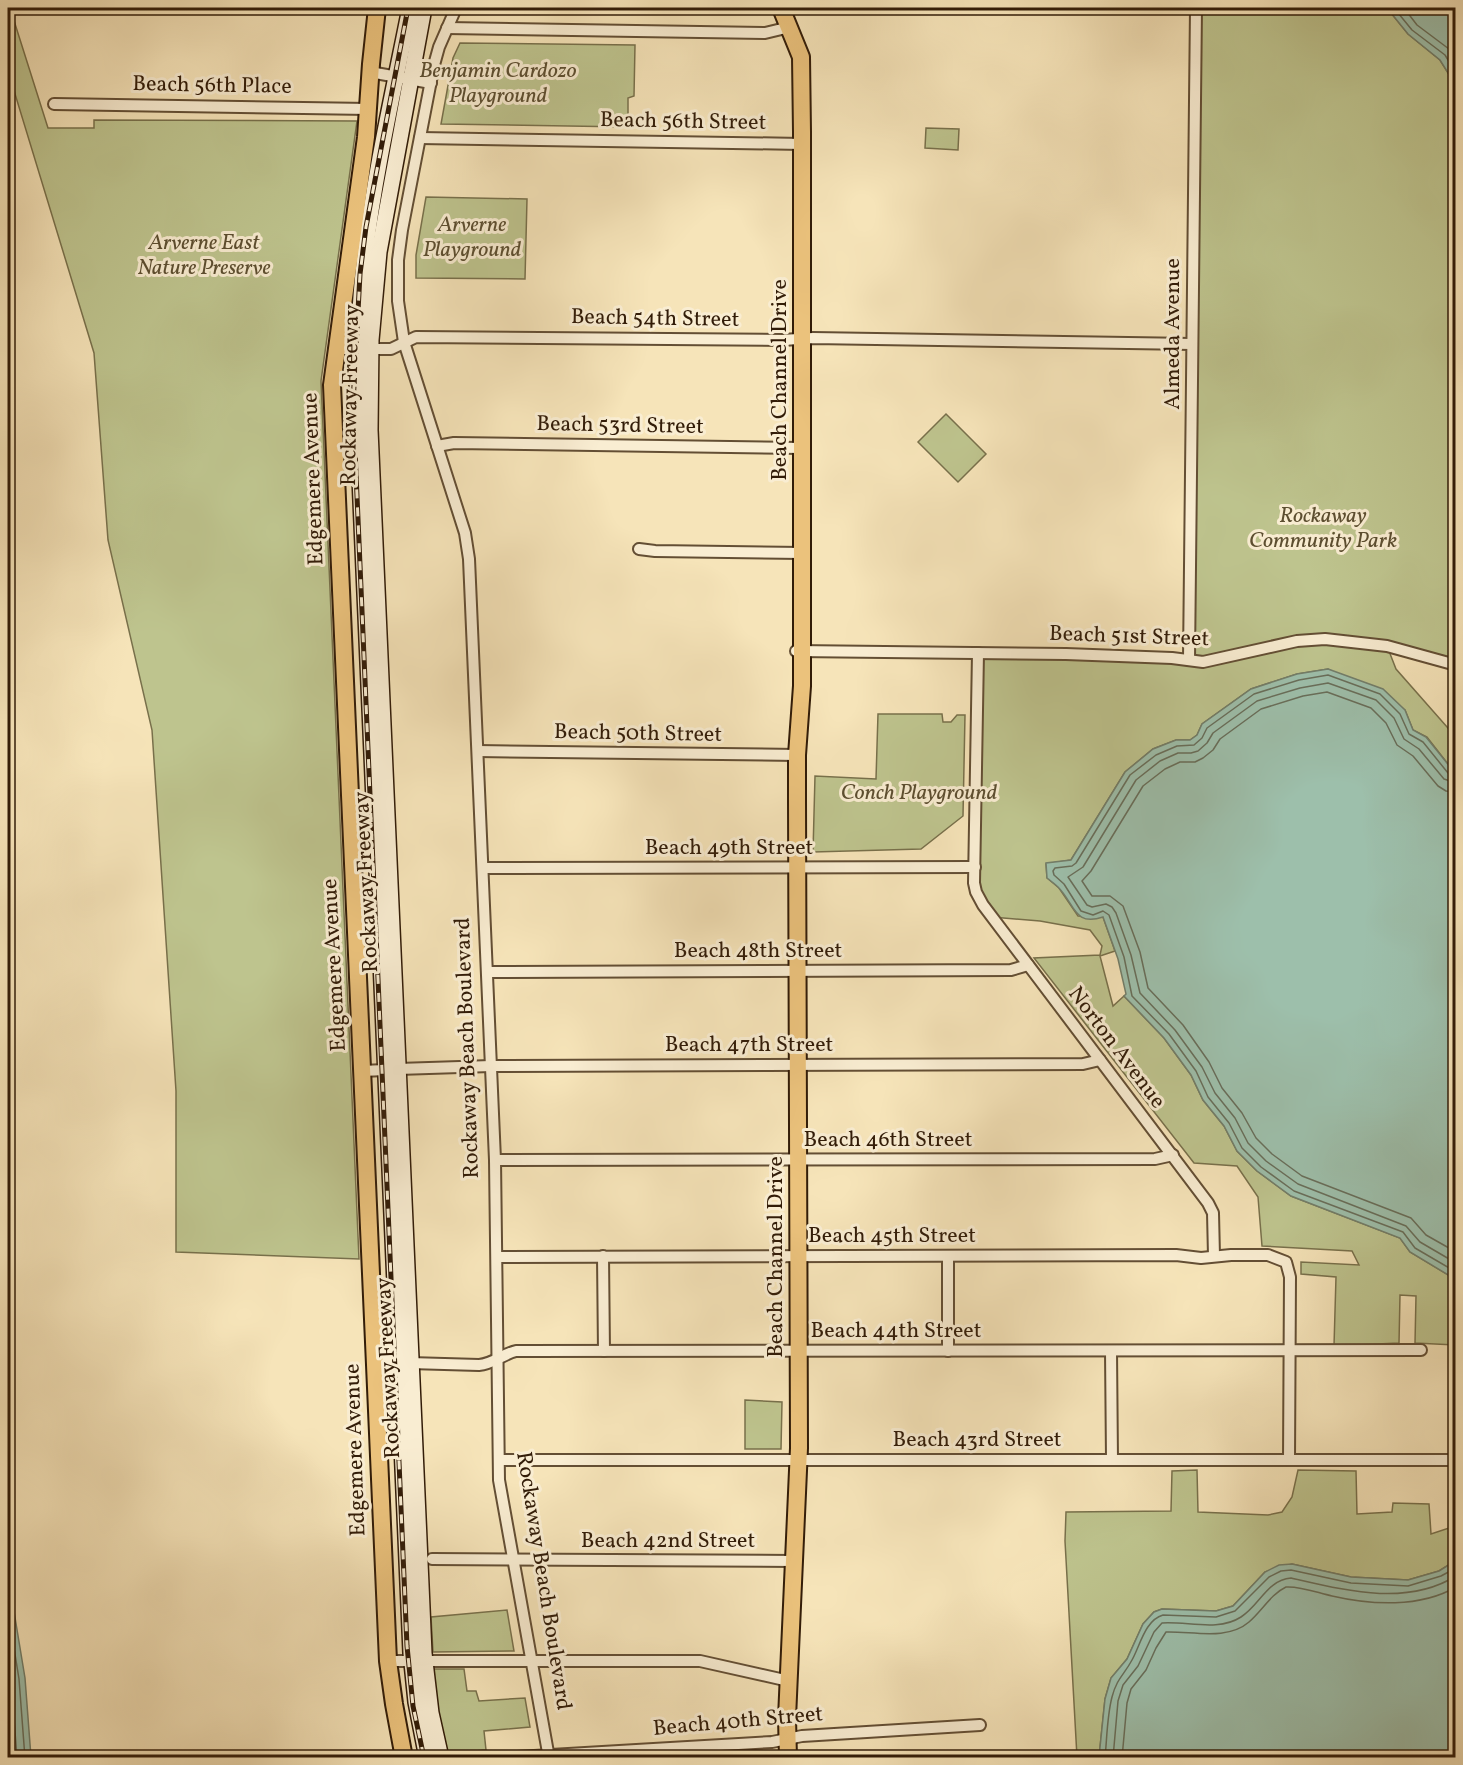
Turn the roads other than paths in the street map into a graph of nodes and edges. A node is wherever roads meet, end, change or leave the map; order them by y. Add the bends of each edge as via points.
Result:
1 (377, 8) edge
2 (410, 8) edge
3 (424, 8) edge
4 (456, 8) edge
5 (771, 8) edge
6 (782, 8) edge
7 (1196, 8) edge
8 (447, 28) junction
9 (786, 29) junction
10 (370, 72) junction
11 (403, 78) junction
12 (431, 83) junction
13 (54, 104) dead end
14 (369, 109) junction
15 (420, 138) junction
16 (796, 143) junction
17 (798, 339) junction
18 (404, 342) junction
19 (1192, 344) junction
20 (336, 349) junction
21 (364, 349) junction
22 (437, 446) junction
23 (798, 448) junction
24 (639, 549) dead end
25 (799, 553) junction
26 (799, 651) junction
27 (978, 653) junction
28 (1189, 660) junction
29 (1455, 665) edge
30 (478, 751) junction
31 (797, 755) junction
32 (797, 867) junction
33 (975, 867) junction
34 (483, 868) junction
35 (1028, 964) junction
36 (797, 970) junction
37 (487, 972) junction
38 (1100, 1060) junction
39 (797, 1065) junction
40 (491, 1066) junction
41 (391, 1069) junction
42 (362, 1071) junction
43 (1173, 1155) junction
44 (495, 1160) junction
45 (798, 1160) junction
46 (603, 1256) junction
47 (798, 1256) junction
48 (948, 1256) junction
49 (1214, 1256) junction
50 (496, 1257) junction
51 (1290, 1350) junction
52 (1421, 1350) dead end
53 (604, 1351) junction
54 (799, 1351) junction
55 (948, 1351) junction
56 (1111, 1351) junction
57 (497, 1359) junction
58 (375, 1362) junction
59 (404, 1363) junction
60 (499, 1460) junction
61 (799, 1460) junction
62 (1112, 1460) junction
63 (1289, 1460) junction
64 (1455, 1460) edge
65 (432, 1559) dead end
66 (514, 1561) junction
67 (795, 1561) junction
68 (388, 1661) junction
69 (418, 1661) junction
70 (531, 1661) junction
71 (789, 1681) junction
72 (980, 1725) dead end
73 (787, 1739) junction
74 (548, 1756) edge
75 (404, 1758) edge
76 (427, 1758) edge
77 (441, 1758) edge
78 (500, 1758) edge
79 (788, 1758) edge

1 - 10 main road
2 - 11 street, Rockaway Freeway
3 - 11 street, Rockaway Freeway
4 - 8 street, Rockaway Beach Boulevard
5 - 9 main road, Beach Channel Drive
6 - 9 main road, Beach Channel Drive
7 - 19 street, Almeda Avenue
8 - 9 street via 765,33
8 - 12 street, Rockaway Beach Boulevard
9 - 16 main road, Beach Channel Drive via 802,61
10 - 11 street
10 - 14 main road
11 - 12 street
11 - 21 street, Rockaway Freeway via 368,234 362,289
12 - 15 street, Rockaway Beach Boulevard
13 - 14 street, Beach 56th Place
14 - 20 main road, Edgemere Avenue
15 - 16 street, Beach 56th Street
15 - 18 street, Rockaway Beach Boulevard via 398,260
16 - 17 main road, Beach Channel Drive
17 - 18 street, Beach 54th Street via 416,337
17 - 19 street, Beach 54th Street
17 - 23 main road, Beach Channel Drive
18 - 21 street, Beach 54th Street via 391,349
18 - 22 street, Rockaway Beach Boulevard
19 - 28 street, Almeda Avenue
20 - 21 street, Beach 54th Street
20 - 42 main road, Edgemere Avenue via 332,390
21 - 41 street, Rockaway Freeway via 358,467
22 - 23 street, Beach 53rd Street via 454,443
22 - 30 street, Rockaway Beach Boulevard via 469,553
23 - 25 main road, Beach Channel Drive
24 - 25 street
25 - 26 main road, Beach Channel Drive
26 - 27 street, Beach 51st Street
26 - 31 main road, Beach Channel Drive via 802,705
27 - 28 street, Beach 51st Street
27 - 33 street, Norton Avenue
28 - 29 street, Beach 51st Street via 1207,662 1286,643 1325,639 1394,647
30 - 31 street, Beach 50th Street
30 - 34 street, Rockaway Beach Boulevard
31 - 32 main road, Beach Channel Drive
32 - 33 street, Beach 49th Street
32 - 34 street, Beach 49th Street
32 - 36 main road, Beach Channel Drive
33 - 35 street, Norton Avenue via 979,901
34 - 37 street, Rockaway Beach Boulevard
35 - 36 street, Beach 48th Street via 1011,970
35 - 38 street, Norton Avenue
36 - 37 street, Beach 48th Street
36 - 39 main road, Beach Channel Drive
37 - 40 street, Rockaway Beach Boulevard
38 - 39 street, Beach 47th Street via 1083,1064
38 - 43 street, Norton Avenue
39 - 40 street, Beach 47th Street
39 - 45 main road, Beach Channel Drive
40 - 41 street, Beach 47th Street
40 - 44 street, Rockaway Beach Boulevard
41 - 42 street, Beach 47th Street
41 - 59 street, Rockaway Freeway
42 - 58 main road, Edgemere Avenue
43 - 45 street, Beach 46th Street via 1144,1159
43 - 49 street, Norton Avenue via 1212,1210
44 - 45 street, Beach 46th Street
44 - 50 street, Rockaway Beach Boulevard
45 - 47 main road, Beach Channel Drive
46 - 47 street, Beach 45th Street
46 - 50 street, Beach 45th Street
46 - 53 street
47 - 48 street, Beach 45th Street
47 - 54 main road, Beach Channel Drive
48 - 49 street, Beach 45th Street
48 - 55 street
49 - 51 street, Beach 45th Street via 1268,1255 1286,1262 1290,1277
50 - 57 street, Rockaway Beach Boulevard
51 - 52 street, Beach 44th Street
51 - 56 street, Beach 44th Street
51 - 63 street
53 - 54 street, Beach 44th Street
53 - 57 street, Beach 44th Street via 516,1352
54 - 55 street, Beach 44th Street
54 - 61 main road, Beach Channel Drive
55 - 56 street, Beach 44th Street
56 - 62 street
57 - 59 street, Beach 44th Street via 479,1365
57 - 60 street, Rockaway Beach Boulevard
58 - 59 street, Beach 44th Street
58 - 68 main road, Edgemere Avenue
59 - 69 street, Rockaway Freeway
60 - 61 street, Beach 43rd Street
60 - 66 street, Rockaway Beach Boulevard
61 - 62 street, Beach 43rd Street
61 - 67 main road, Beach Channel Drive
62 - 63 street, Beach 43rd Street
63 - 64 street, Beach 43rd Street
65 - 66 street, Beach 42nd Street
66 - 67 street, Beach 42nd Street
66 - 70 street, Rockaway Beach Boulevard
67 - 71 main road, Beach Channel Drive
68 - 69 street
68 - 75 main road, Edgemere Avenue
69 - 70 street
69 - 76 street, Rockaway Freeway via 419,1719
69 - 77 street, Rockaway Freeway
70 - 71 street via 700,1661
70 - 74 street, Rockaway Beach Boulevard
71 - 73 main road, Beach Channel Drive
72 - 73 street, Beach 40th Street
73 - 74 street, Beach 40th Street
73 - 79 main road, Beach Channel Drive
74 - 78 street, Beach 40th Street

